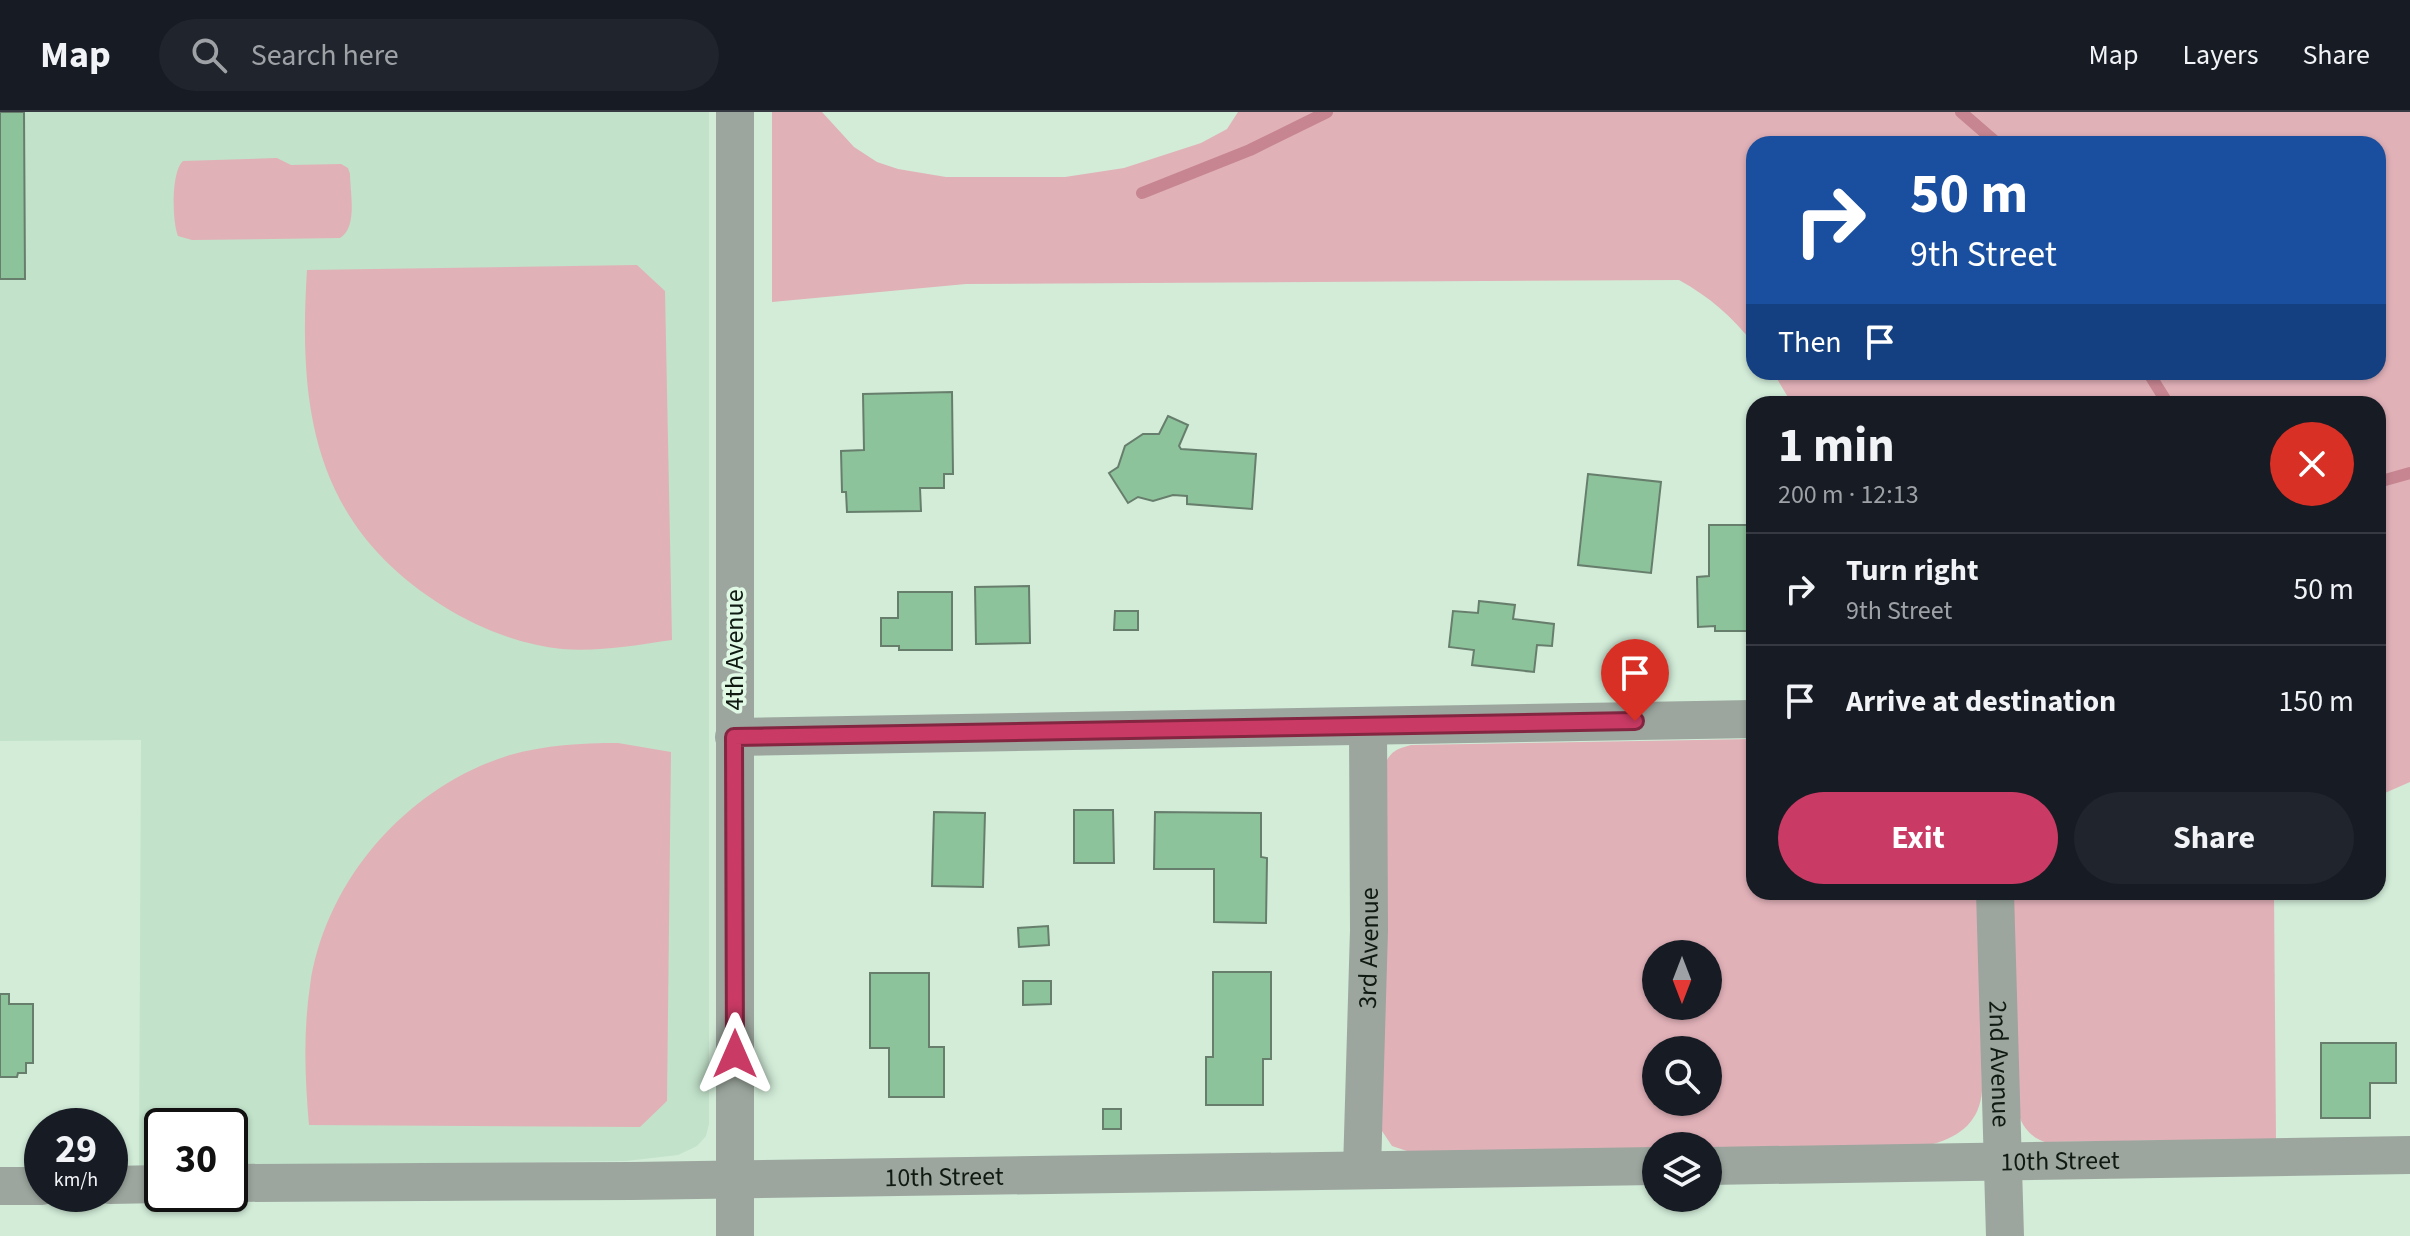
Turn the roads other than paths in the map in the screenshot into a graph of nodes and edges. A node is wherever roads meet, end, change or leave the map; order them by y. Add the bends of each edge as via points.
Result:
1 (735, 112) edge
2 (1746, 719) edge
3 (1368, 726) junction
4 (734, 737) junction
5 (1995, 900) edge
6 (2410, 1155) edge
7 (2002, 1163) junction
8 (1642, 1166) edge
9 (1722, 1166) edge
10 (1362, 1170) junction
11 (735, 1180) junction
12 (248, 1183) edge
13 (0, 1186) edge
14 (24, 1186) edge
15 (735, 1236) edge
16 (2005, 1236) edge

1 - 4 street, 4th Avenue
2 - 3 street
3 - 4 street
3 - 10 street, 3rd Avenue
4 - 11 street, 4th Avenue
5 - 7 street, 2nd Avenue
6 - 7 street, 10th Street
7 - 9 street, 10th Street
7 - 16 street, 2nd Avenue
8 - 10 street, 10th Street
10 - 11 street, 10th Street
11 - 12 street, 10th Street
11 - 15 street, 4th Avenue
13 - 14 street

